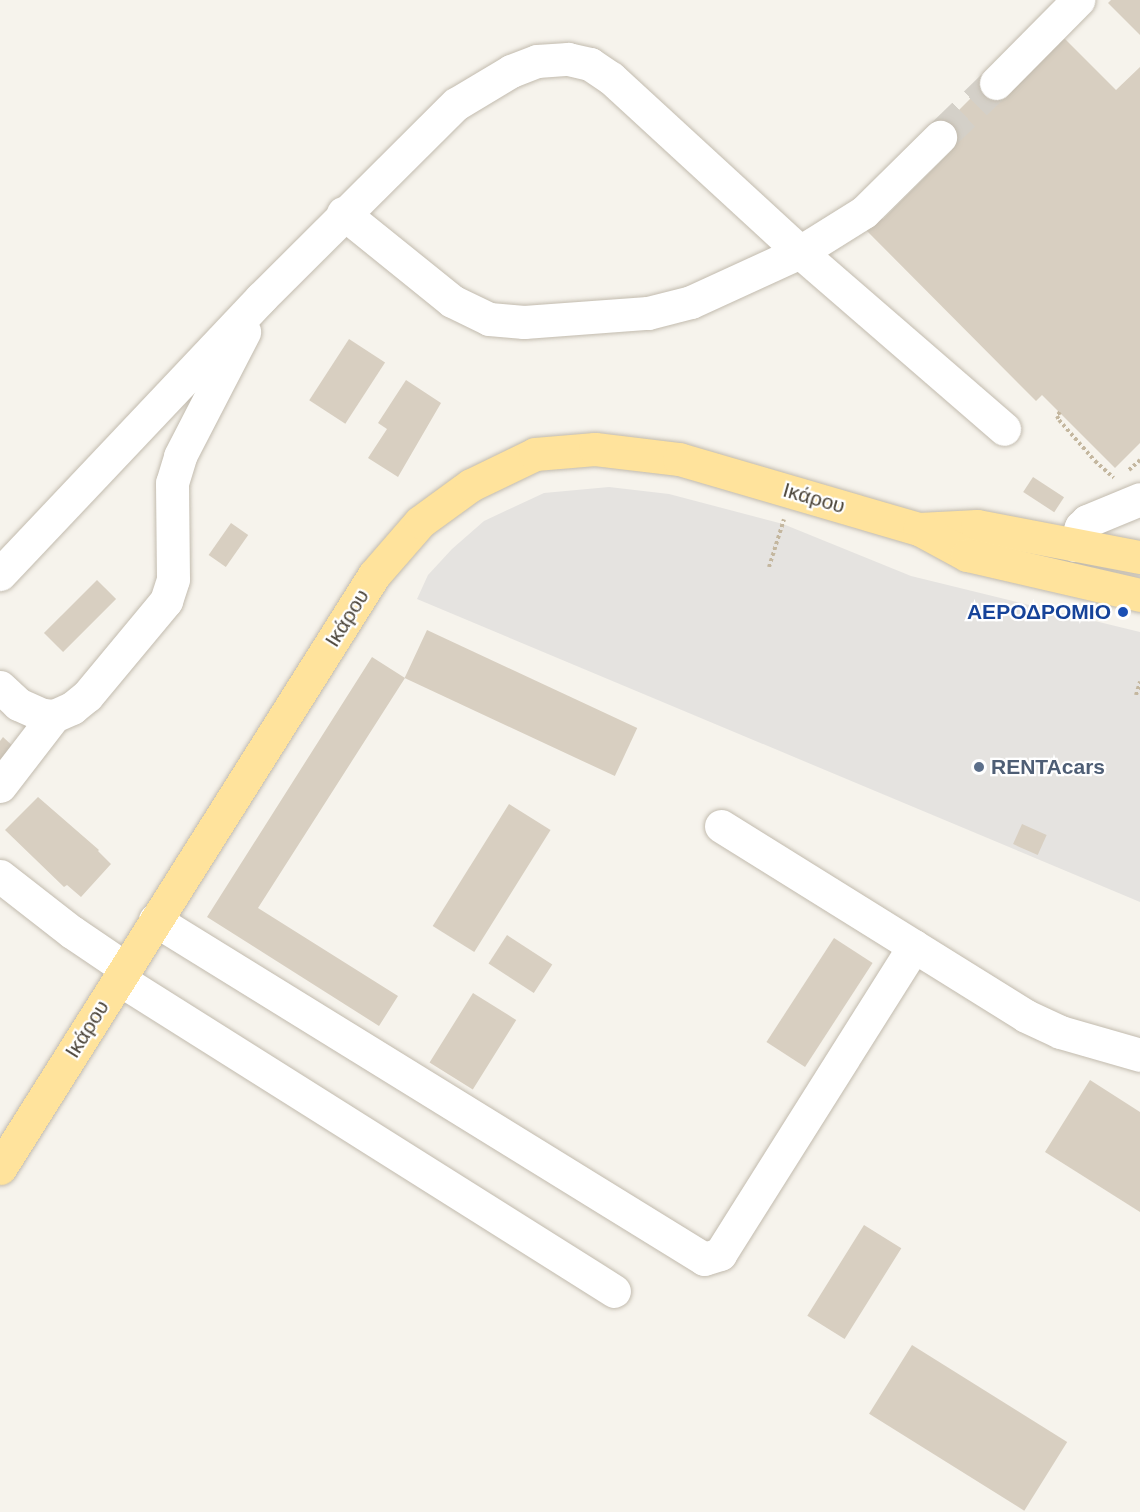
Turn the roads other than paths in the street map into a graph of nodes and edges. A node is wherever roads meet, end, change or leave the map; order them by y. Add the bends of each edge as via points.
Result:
1 (1078, 0) edge
2 (996, 83) tunnel mouth
3 (940, 137) tunnel mouth
4 (344, 213) junction
5 (800, 252) junction
6 (261, 298) junction
7 (1004, 429) dead end
8 (1127, 484) edge
9 (919, 529) junction
10 (1075, 545) junction
11 (1140, 557) edge
12 (0, 574) edge
13 (1140, 595) edge
14 (0, 687) edge
15 (54, 716) junction
16 (0, 786) edge
17 (721, 826) dead end
18 (0, 876) edge
19 (155, 920) junction
20 (914, 946) junction
21 (122, 973) junction
22 (1140, 1055) edge
23 (0, 1168) edge
24 (614, 1291) dead end

1 - 2 lane
3 - 5 lane via 864,212
4 - 5 lane via 452,301 489,318 524,322 648,313 691,302
4 - 5 lane via 456,104 511,71 537,61 568,59 590,64 611,78
4 - 6 lane
5 - 7 lane
6 - 12 lane
6 - 15 lane via 180,456 172,483 173,579 166,601 87,696
8 - 10 lane via 1081,527
9 - 10 main road, Ικάρου via 976,526
9 - 13 main road, Ικάρου via 967,555
9 - 19 main road, Ικάρου via 679,459 595,449 535,454 471,485 420,522 374,575
10 - 11 main road, Ικάρου
14 - 15 lane via 18,704
15 - 16 lane
17 - 20 lane
18 - 21 lane
19 - 20 lane via 704,1259 720,1254
19 - 21 main road, Ικάρου
20 - 22 lane via 1042,1024
21 - 23 main road, Ικάρου
21 - 24 lane

